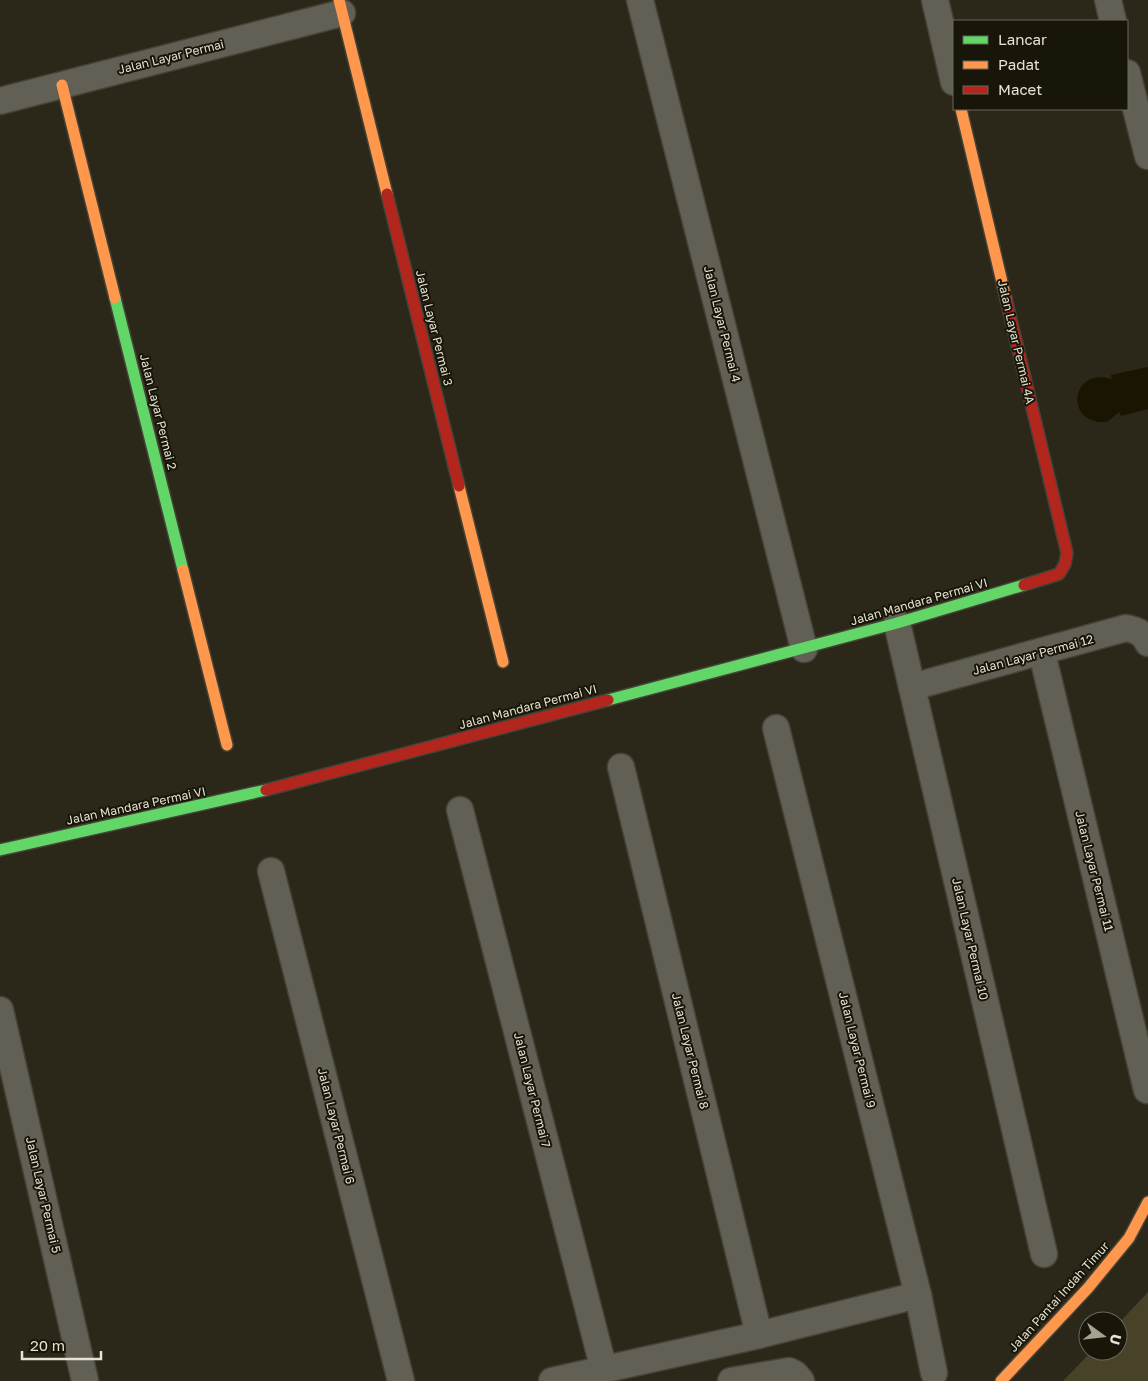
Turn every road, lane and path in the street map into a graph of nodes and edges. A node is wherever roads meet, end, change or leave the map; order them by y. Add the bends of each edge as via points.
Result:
1 (640, 0) edge
2 (934, 0) edge
3 (1108, 0) edge
4 (340, 7) edge
5 (1113, 20) edge
6 (1128, 77) edge
7 (953, 78) edge
8 (62, 86) junction
9 (0, 101) edge
10 (961, 110) edge
11 (1148, 156) edge
12 (1060, 574) joint
13 (897, 623) junction
14 (1148, 643) edge
15 (804, 649) junction
16 (1042, 653) junction
17 (504, 662) dead end
18 (912, 687) junction
19 (776, 728) dead end
20 (227, 745) dead end
21 (621, 767) dead end
22 (460, 810) dead end
23 (0, 850) edge
24 (271, 871) dead end
25 (0, 1010) edge
26 (1147, 1090) dead end
27 (1148, 1202) edge
28 (1044, 1254) dead end
29 (918, 1295) junction
30 (759, 1334) junction
31 (604, 1370) junction
32 (635, 1372) edge
33 (934, 1373) dead end
34 (85, 1381) edge
35 (401, 1381) edge
36 (552, 1381) edge
37 (731, 1381) edge
38 (800, 1381) edge
39 (1001, 1381) edge

1 - 15 street, Jalan Layar Permai 4
2 - 7 street
3 - 5 street
4 - 8 street, Jalan Layar Permai
4 - 17 street, Jalan Layar Permai 3
6 - 11 street
8 - 9 street, Jalan Layar Permai
8 - 20 street, Jalan Layar Permai 2
10 - 12 street, Jalan Layar Permai 4A via 1067,553
12 - 13 street, Jalan Mandara Permai VI
13 - 15 street, Jalan Mandara Permai VI
13 - 18 street, Jalan Layar Permai 10
14 - 16 street, Jalan Layar Permai 12 via 1144,635 1126,628
15 - 23 street, Jalan Mandara Permai VI via 244,796
16 - 18 street, Jalan Layar Permai 12
16 - 26 street, Jalan Layar Permai 11
18 - 28 street, Jalan Layar Permai 10
19 - 29 street, Jalan Layar Permai 9
21 - 30 street, Jalan Layar Permai 8
22 - 31 street, Jalan Layar Permai 7
24 - 35 street, Jalan Layar Permai 6
25 - 34 street, Jalan Layar Permai 5
27 - 39 street, Jalan Pantai Indah Timur via 1118,1253
29 - 30 street
29 - 33 street, Jalan Layar Permai 9
30 - 32 street
31 - 32 street
31 - 36 street
37 - 38 street via 789,1372

